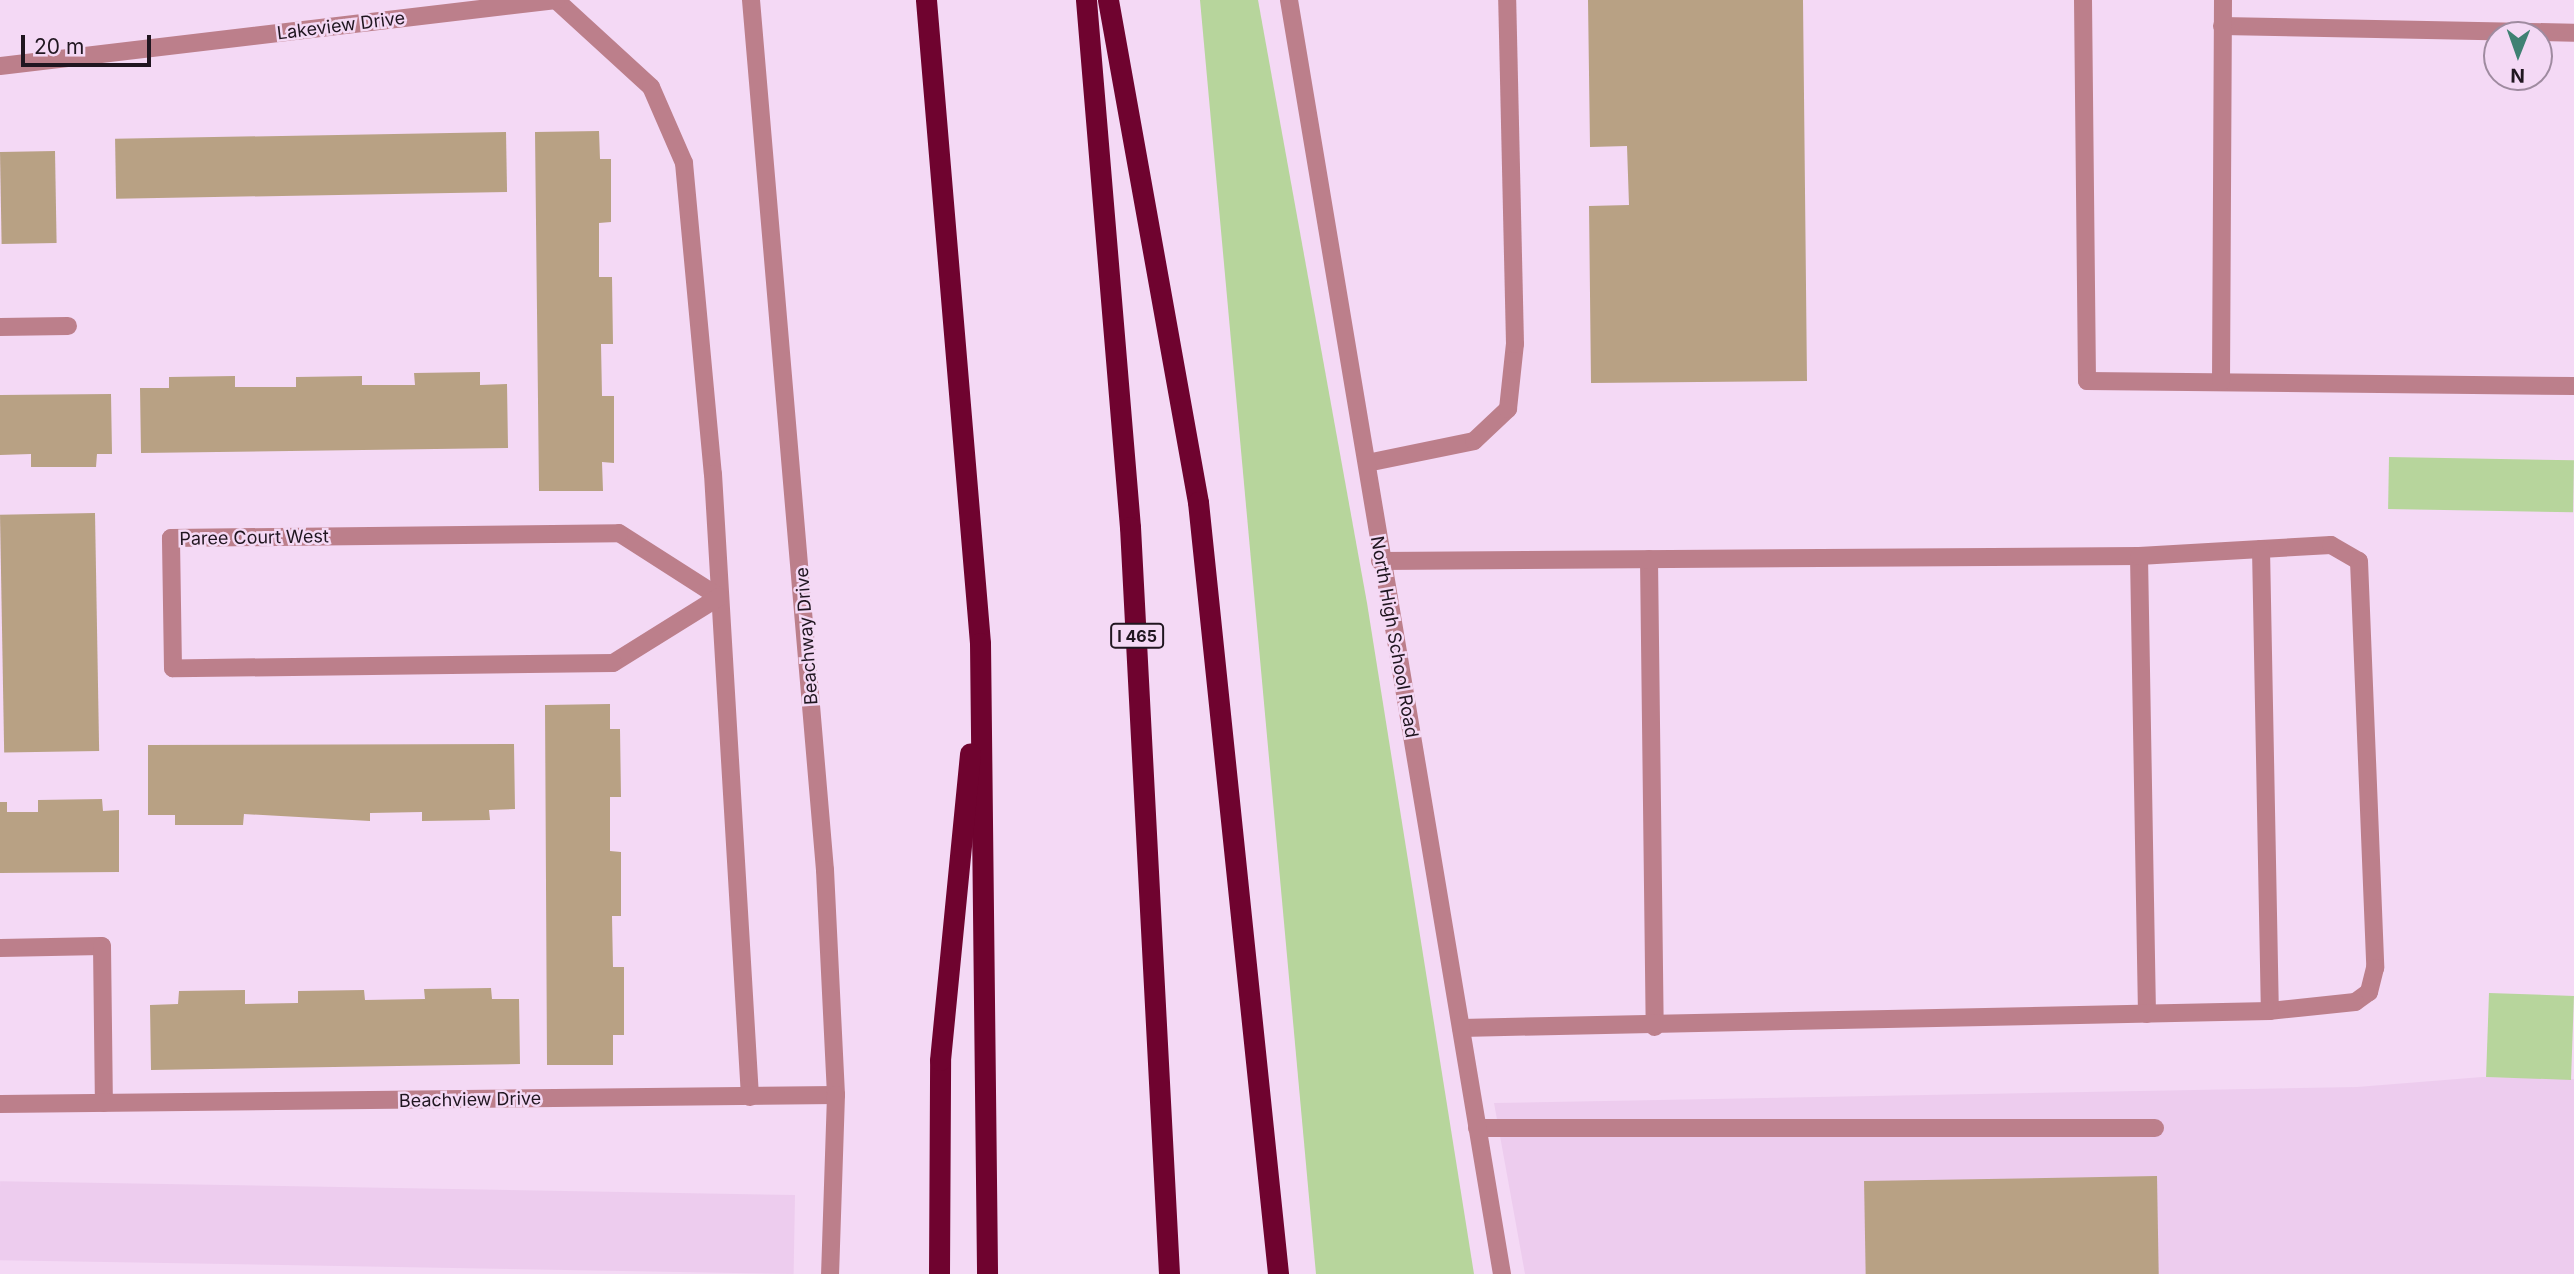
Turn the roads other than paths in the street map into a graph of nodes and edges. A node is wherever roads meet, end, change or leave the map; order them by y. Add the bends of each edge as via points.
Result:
1 (556, 0) edge
2 (751, 0) edge
3 (926, 0) edge
4 (1086, 0) edge
5 (1108, 0) edge
6 (1289, 0) edge
7 (1507, 0) edge
8 (2084, 0) edge
9 (2223, 0) edge
10 (2222, 26) junction
11 (2574, 33) edge
12 (0, 66) edge
13 (68, 326) dead end
14 (0, 327) edge
15 (2221, 382) junction
16 (2574, 386) edge
17 (1367, 463) junction
18 (2261, 549) junction
19 (2139, 556) junction
20 (1649, 559) junction
21 (1380, 561) junction
22 (719, 597) junction
23 (980, 643) junction
24 (0, 948) edge
25 (2270, 1011) junction
26 (2147, 1014) junction
27 (1656, 1027) junction
28 (1461, 1028) junction
29 (836, 1096) junction
30 (750, 1097) junction
31 (104, 1103) junction
32 (0, 1104) edge
33 (1477, 1128) junction
34 (2155, 1128) dead end
35 (830, 1274) edge
36 (939, 1274) edge
37 (987, 1274) edge
38 (1170, 1274) edge
39 (1278, 1274) edge
40 (1502, 1274) edge

1 - 12 street, Lakeview Drive
1 - 22 street via 651,87 684,163
2 - 29 street, Beachway Drive via 784,347
3 - 23 highway
4 - 38 highway, I 465 via 1130,527
5 - 39 highway via 1198,502
6 - 17 street, North High School Road
7 - 17 street via 1515,344 1508,410 1474,441
8 - 15 street via 2087,381
9 - 10 street
10 - 11 street
10 - 15 street
13 - 14 street
15 - 16 street
17 - 21 street, North High School Road
18 - 19 street
18 - 25 street
18 - 25 street via 2331,545 2359,561 2375,968 2369,992 2355,1002
19 - 20 street
19 - 26 street
20 - 21 street
20 - 27 street
21 - 28 street, North High School Road
22 - 22 street, Paree Court West via 618,533 171,538 173,668 613,663
22 - 30 street
23 - 36 highway via 940,1060
23 - 37 highway
24 - 31 street via 102,946
25 - 26 street
26 - 27 street
27 - 28 street
28 - 33 street, North High School Road
29 - 30 street, Beachview Drive
29 - 35 street, Beachway Drive
30 - 31 street, Beachview Drive
31 - 32 street, Beachview Drive
33 - 34 street
33 - 40 street, North High School Road

